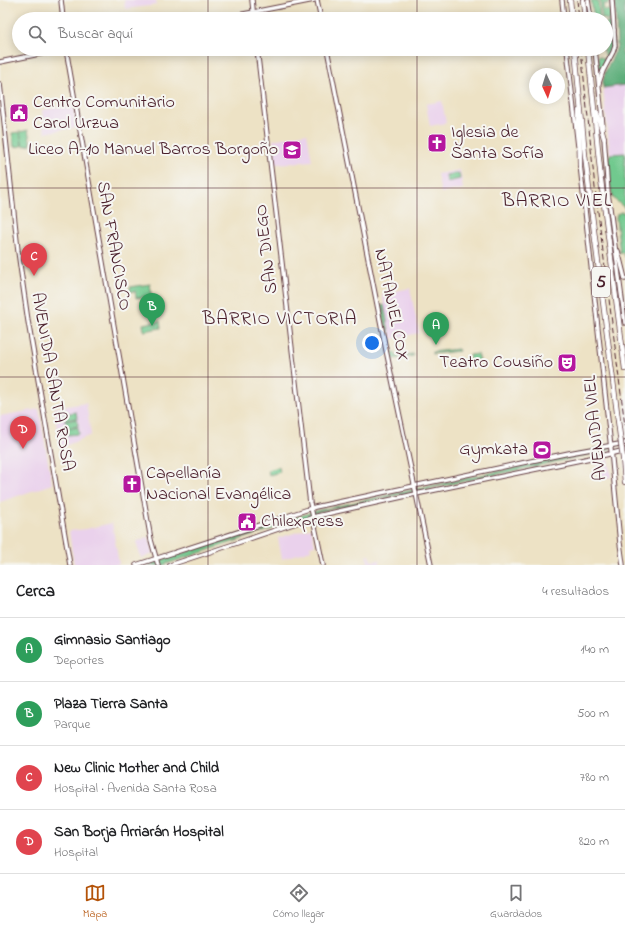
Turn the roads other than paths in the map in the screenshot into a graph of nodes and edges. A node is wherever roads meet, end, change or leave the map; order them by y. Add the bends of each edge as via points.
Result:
1 (61, 0) edge
2 (252, 0) edge
3 (314, 0) edge
4 (317, 0) edge
5 (562, 0) edge
6 (570, 0) edge
7 (583, 0) edge
8 (588, 0) edge
9 (612, 0) edge
10 (62, 12) edge
11 (253, 12) joint
12 (320, 12) edge
13 (563, 12) edge
14 (571, 12) edge
15 (584, 12) edge
16 (590, 12) edge
17 (613, 12) edge
18 (613, 14) edge
19 (614, 29) joint
20 (613, 51) edge
21 (30, 56) edge
22 (66, 56) edge
23 (258, 56) edge
24 (328, 56) edge
25 (568, 56) edge
26 (576, 56) edge
27 (589, 56) edge
28 (596, 56) edge
29 (610, 56) edge
30 (0, 62) edge
31 (0, 84) edge
32 (598, 86) junction
33 (580, 95) junction
34 (593, 99) junction
35 (604, 138) junction
36 (580, 166) junction
37 (615, 241) junction
38 (625, 279) edge
39 (625, 323) edge
40 (625, 369) edge
41 (625, 442) edge
42 (611, 445) junction
43 (625, 450) edge
44 (612, 454) junction
45 (625, 482) edge
46 (415, 486) junction
47 (417, 494) junction
48 (311, 508) junction
49 (313, 517) junction
50 (155, 559) junction
51 (70, 565) edge
52 (136, 565) edge
53 (158, 565) edge
54 (170, 565) edge
55 (323, 565) edge
56 (431, 565) edge
57 (623, 565) edge

1 - 10 main road
2 - 11 main road
3 - 11 main road
4 - 12 main road
5 - 13 main road
6 - 14 highway
7 - 15 highway
8 - 16 main road
9 - 17 main road
18 - 19 main road
19 - 20 main road
21 - 30 main road
22 - 50 main road, SAN FRANCISCO
23 - 48 main road, SAN DIEGO
24 - 46 main road, NATANIEL COX
25 - 36 main road, AVENIDA VIEL
26 - 33 highway, 5
27 - 34 highway, 5
28 - 32 main road
29 - 32 main road
31 - 51 main road, AVENIDA SANTA ROSA via 28,321
32 - 35 main road
33 - 36 highway
33 - 45 highway, 5, bridge
34 - 35 highway
34 - 40 highway, 5
35 - 37 main road
36 - 42 main road, AVENIDA VIEL
37 - 38 main road
37 - 39 main road
41 - 42 main road
42 - 44 main road, AVENIDA VIEL
42 - 46 main road
43 - 44 main road
44 - 47 main road
44 - 57 main road, AVENIDA VIEL
46 - 47 main road, NATANIEL COX
46 - 48 main road
47 - 49 main road
47 - 56 main road, NATANIEL COX
48 - 49 main road, SAN DIEGO
48 - 50 main road
49 - 54 main road
49 - 55 main road, SAN DIEGO
50 - 52 main road
50 - 53 main road, SAN FRANCISCO

